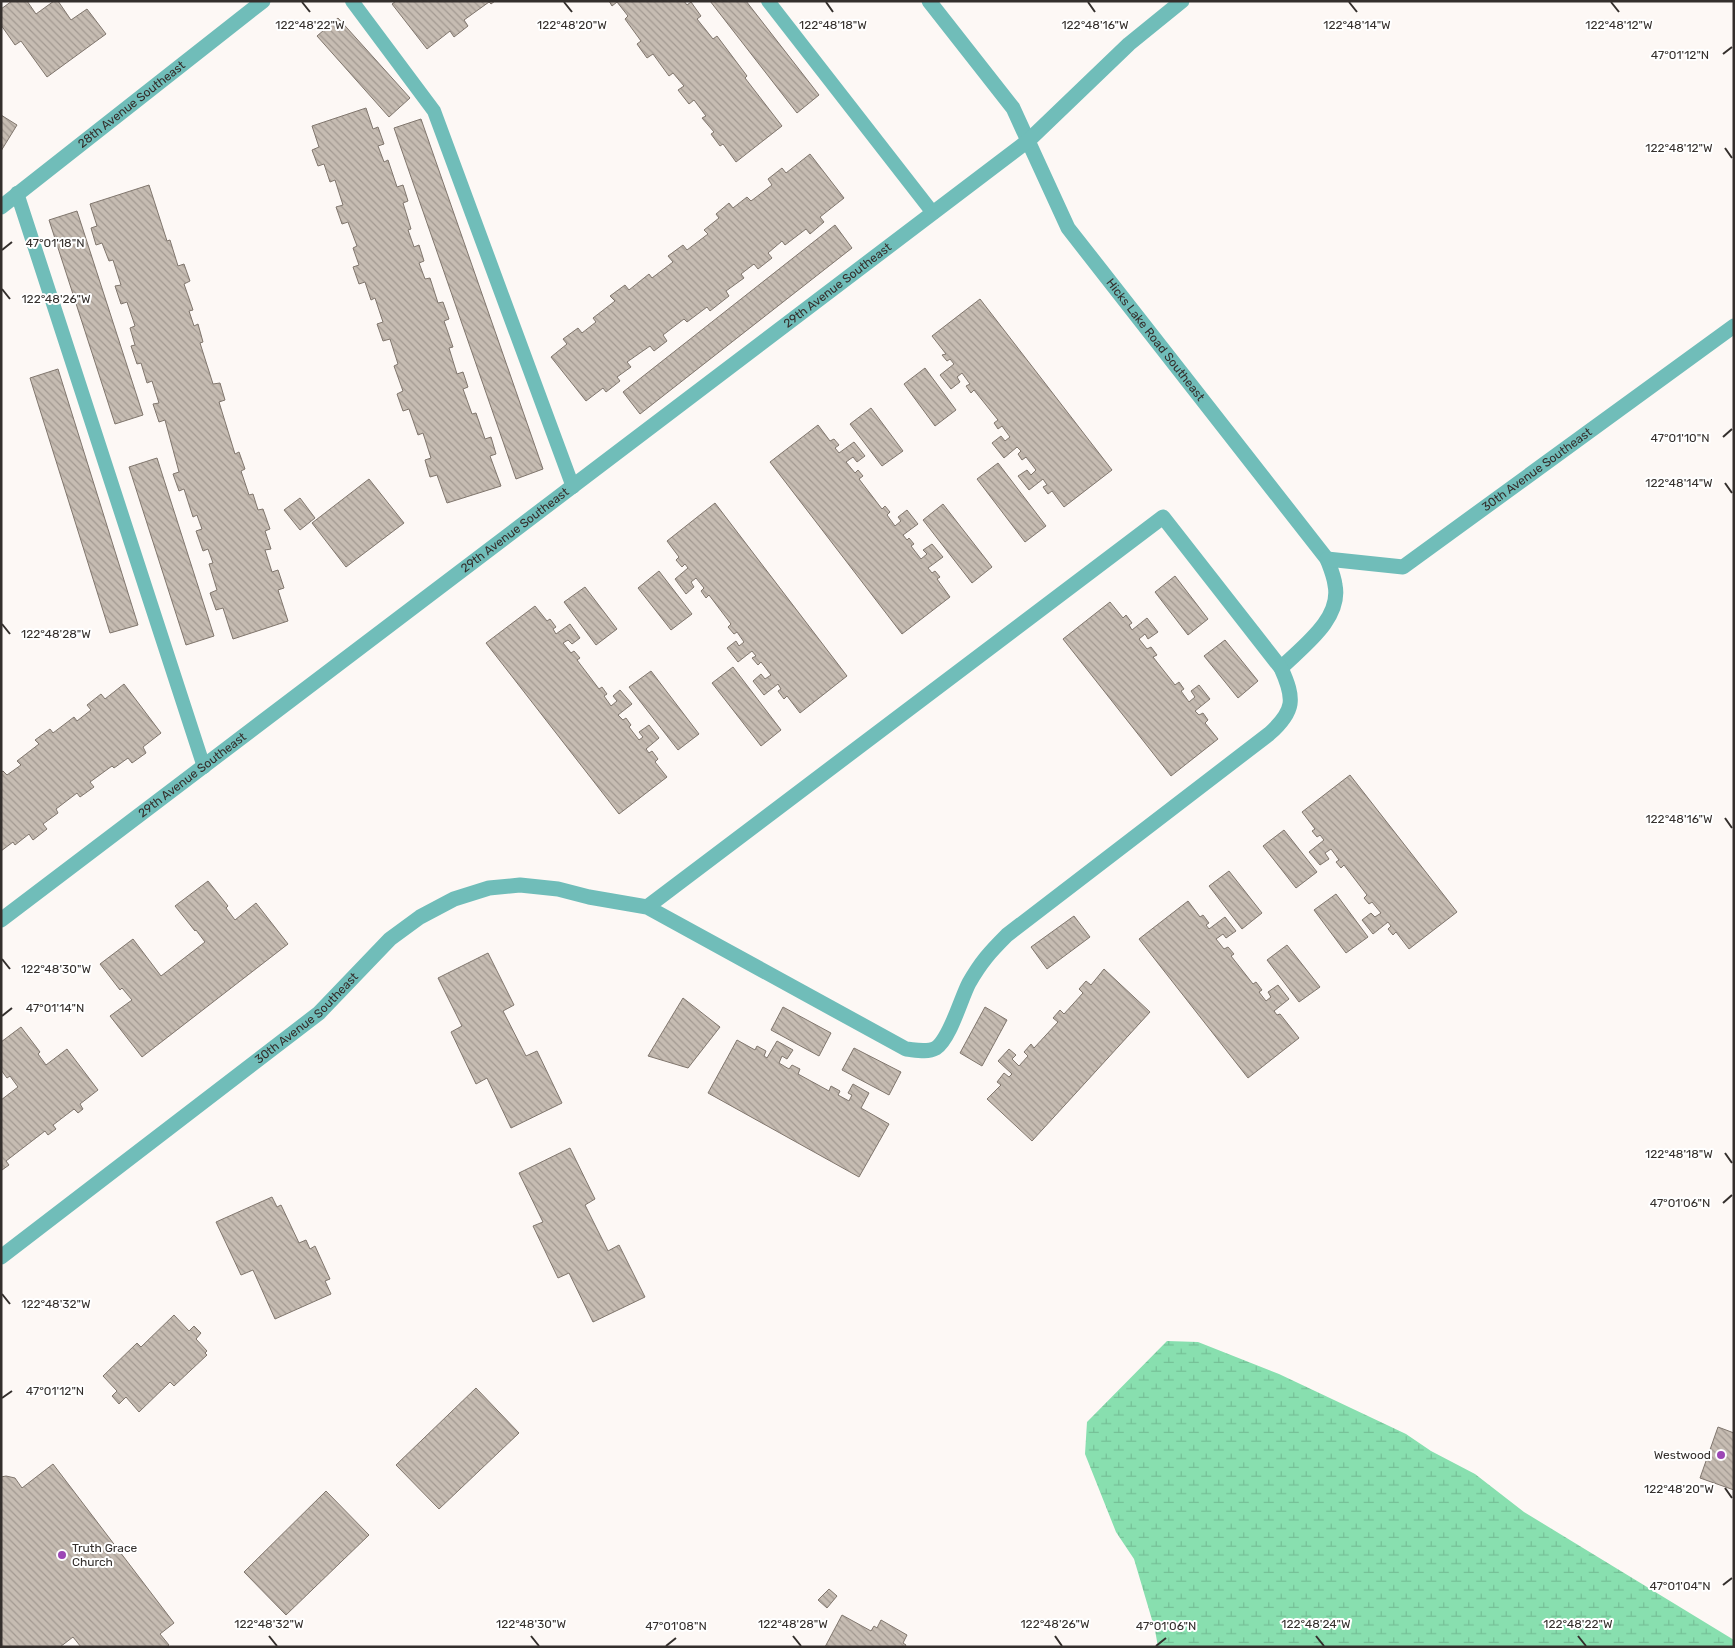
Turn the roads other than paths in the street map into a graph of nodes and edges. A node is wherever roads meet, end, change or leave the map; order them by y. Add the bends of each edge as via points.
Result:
1 (263, 1) edge
2 (352, 1) edge
3 (768, 1) edge
4 (929, 1) edge
5 (1182, 1) edge
6 (1029, 140) junction
7 (18, 193) junction
8 (1, 207) edge
9 (933, 213) junction
10 (1734, 326) edge
11 (573, 487) junction
12 (1327, 559) junction
13 (1281, 668) junction
14 (204, 767) junction
15 (647, 907) junction
16 (1, 920) edge
17 (1, 1257) edge

1 - 7 street, 28th Avenue Southeast
2 - 11 lane via 434,111
3 - 9 lane
4 - 6 street, Hicks Lake Road Southeast via 1013,108
5 - 6 street, 29th Avenue Southeast via 1129,44
6 - 9 street, 29th Avenue Southeast
6 - 12 street, Hicks Lake Road Southeast via 1068,228
7 - 8 street, 28th Avenue Southeast
7 - 14 lane
9 - 11 street, 29th Avenue Southeast
10 - 12 street, 30th Avenue Southeast via 1403,567
11 - 14 street, 29th Avenue Southeast
12 - 13 street, Hicks Lake Road Southeast via 1336,586 1335,606 1325,624
13 - 15 street, 30th Avenue Southeast via 1163,517
13 - 15 street, 30th Avenue Southeast via 1290,688 1290,706 1282,722 1007,935 986,955 968,984 946,1037 937,1047 924,1052 906,1048
14 - 16 street, 29th Avenue Southeast
15 - 17 street, 30th Avenue Southeast via 558,889 520,885 489,888 454,899 420,917 390,939 319,1013

